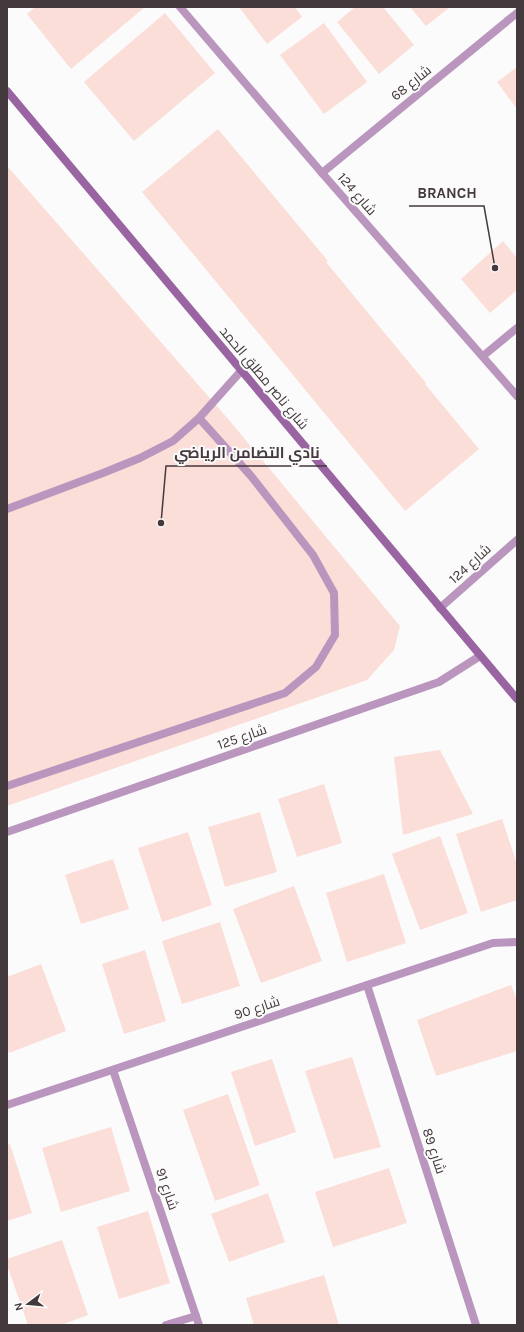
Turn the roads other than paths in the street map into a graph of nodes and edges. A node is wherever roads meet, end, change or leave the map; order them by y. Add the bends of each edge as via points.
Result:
1 (180, 7) edge
2 (517, 13) edge
3 (7, 91) edge
4 (322, 173) junction
5 (517, 328) edge
6 (483, 356) junction
7 (241, 371) junction
8 (517, 396) edge
9 (199, 418) junction
10 (7, 509) edge
11 (517, 540) edge
12 (440, 608) junction
13 (480, 656) junction
14 (517, 699) edge
15 (7, 786) edge
16 (7, 832) edge
17 (517, 942) edge
18 (367, 985) junction
19 (113, 1070) junction
20 (7, 1105) edge
21 (196, 1316) junction
22 (166, 1325) edge
23 (199, 1325) edge
24 (476, 1325) edge

1 - 4 street, شارع 124
2 - 4 street, شارع 68
3 - 7 street, شارع ناصر مطلق الحمد
4 - 6 street, شارع 124
5 - 6 street
6 - 8 street, شارع 124
7 - 9 street
7 - 12 street, شارع ناصر مطلق الحمد
9 - 10 street via 173,441 140,458
9 - 15 street via 251,476 313,555 334,593 335,635 316,667 285,693
11 - 12 street, شارع 124
12 - 13 street, شارع ناصر مطلق الحمد
13 - 14 street, شارع ناصر مطلق الحمد
13 - 16 street, شارع 125 via 440,682
17 - 18 street, شارع 90 via 493,943
18 - 19 street, شارع 90
18 - 24 street, شارع 89
19 - 20 street, شارع 90
19 - 21 street, شارع 91
21 - 22 street
21 - 23 street, شارع 91

